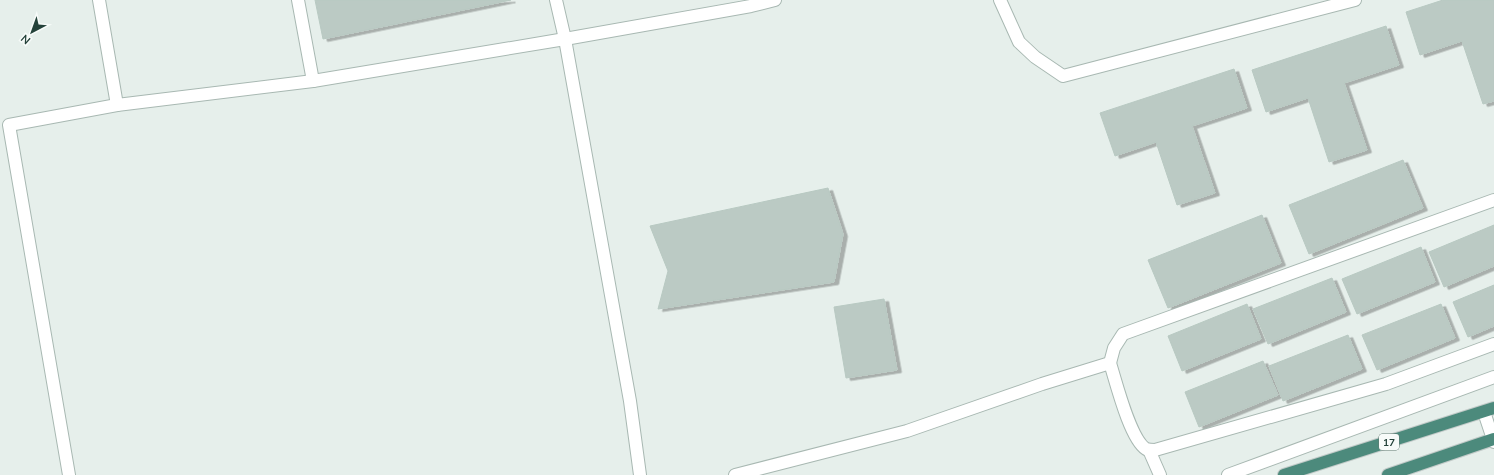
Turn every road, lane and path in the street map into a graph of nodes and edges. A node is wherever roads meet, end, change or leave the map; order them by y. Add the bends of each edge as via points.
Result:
1 (99, 0) edge
2 (298, 0) edge
3 (556, 0) edge
4 (775, 0) edge
5 (1000, 0) edge
6 (1355, 0) edge
7 (1341, 3) edge
8 (565, 39) junction
9 (313, 81) junction
10 (118, 105) junction
11 (5, 126) edge
12 (1494, 200) edge
13 (1494, 344) edge
14 (1110, 363) junction
15 (1494, 377) edge
16 (1489, 410) edge
17 (1494, 440) edge
18 (1149, 450) junction
19 (69, 475) edge
20 (640, 475) edge
21 (735, 475) edge
22 (1160, 475) edge
23 (1228, 475) edge
24 (1284, 475) edge
25 (1388, 475) edge

1 - 10 street
2 - 9 street
3 - 8 street
4 - 8 street
5 - 7 street via 1019,42 1035,57 1063,76
6 - 7 street
8 - 9 street
8 - 20 street via 630,401
9 - 10 street
10 - 11 street
11 - 19 street
12 - 14 street via 1123,334 1114,348
13 - 18 street via 1386,384
14 - 18 street via 1133,431 1140,444
14 - 21 street via 907,431
15 - 23 street
16 - 17 street
16 - 24 highway, 17
17 - 25 highway
18 - 22 street

